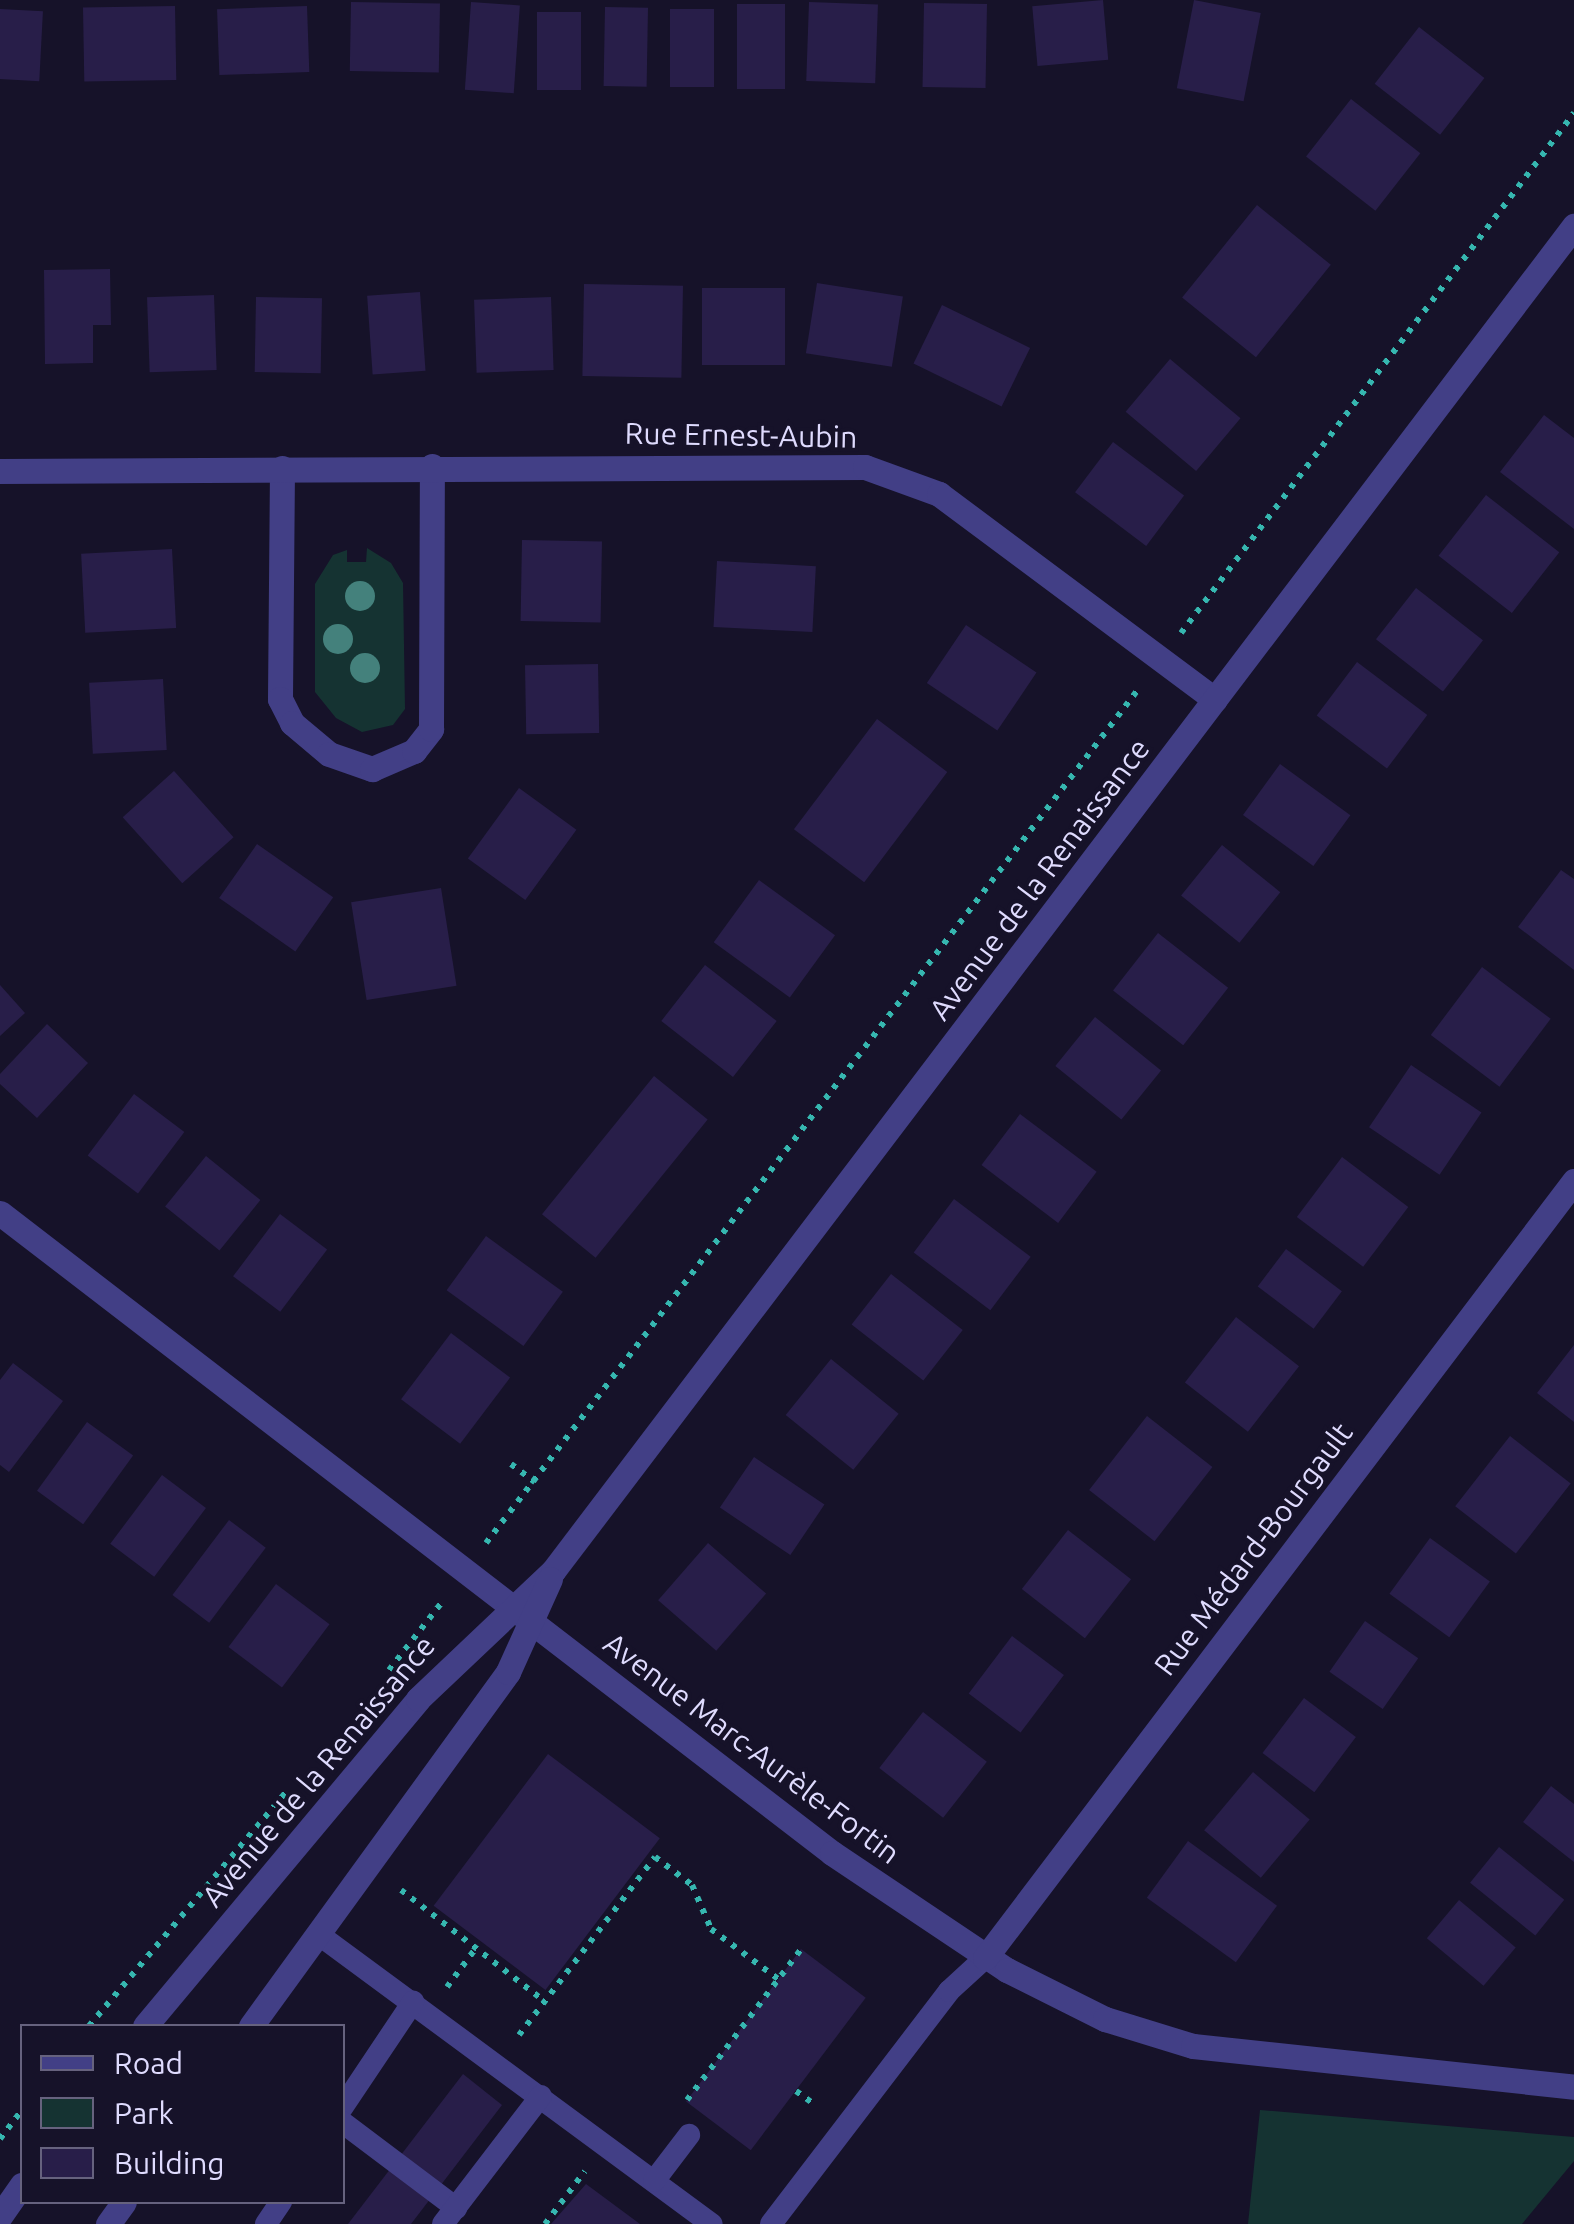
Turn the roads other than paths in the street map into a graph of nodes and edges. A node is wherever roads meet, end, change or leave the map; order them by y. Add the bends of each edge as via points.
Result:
1 (1574, 226) edge
2 (432, 466) junction
3 (282, 468) junction
4 (0, 472) edge
5 (1216, 700) junction
6 (1574, 1181) edge
7 (0, 1213) edge
8 (523, 1612) junction
9 (318, 1934) junction
10 (985, 1958) junction
11 (420, 2007) junction
12 (147, 2024) edge
13 (252, 2024) edge
14 (1574, 2087) edge
15 (541, 2096) junction
16 (345, 2104) edge
17 (345, 2125) edge
18 (689, 2135) dead end
19 (654, 2180) junction
20 (20, 2189) edge
21 (0, 2216) edge
22 (449, 2216) edge
23 (712, 2224) edge
24 (771, 2224) edge

1 - 5 street, Avenue de la Renaissance
2 - 3 street, Rue Ernest-Aubin
2 - 3 street via 432,729 414,752 372,769 329,754 292,723 280,699
2 - 5 street, Rue Ernest-Aubin via 837,464 890,474 987,526
3 - 4 street, Rue Ernest-Aubin
5 - 8 street, Avenue de la Renaissance
6 - 10 street, Rue Médard-Bourgault
7 - 8 street, Avenue Marc-Aurèle-Fortin
8 - 9 street, Avenue de la Renaissance via 508,1672
8 - 10 street, Avenue Marc-Aurèle-Fortin via 832,1852
8 - 12 street, Avenue de la Renaissance via 418,1699
9 - 11 lane
9 - 13 street, Avenue de la Renaissance
10 - 14 street, Avenue Marc-Aurèle-Fortin via 1105,2018 1193,2046
10 - 24 lane via 948,1991
11 - 15 lane
11 - 16 lane
15 - 19 lane
15 - 22 lane
17 - 22 lane
18 - 19 lane
19 - 23 lane
20 - 21 street

